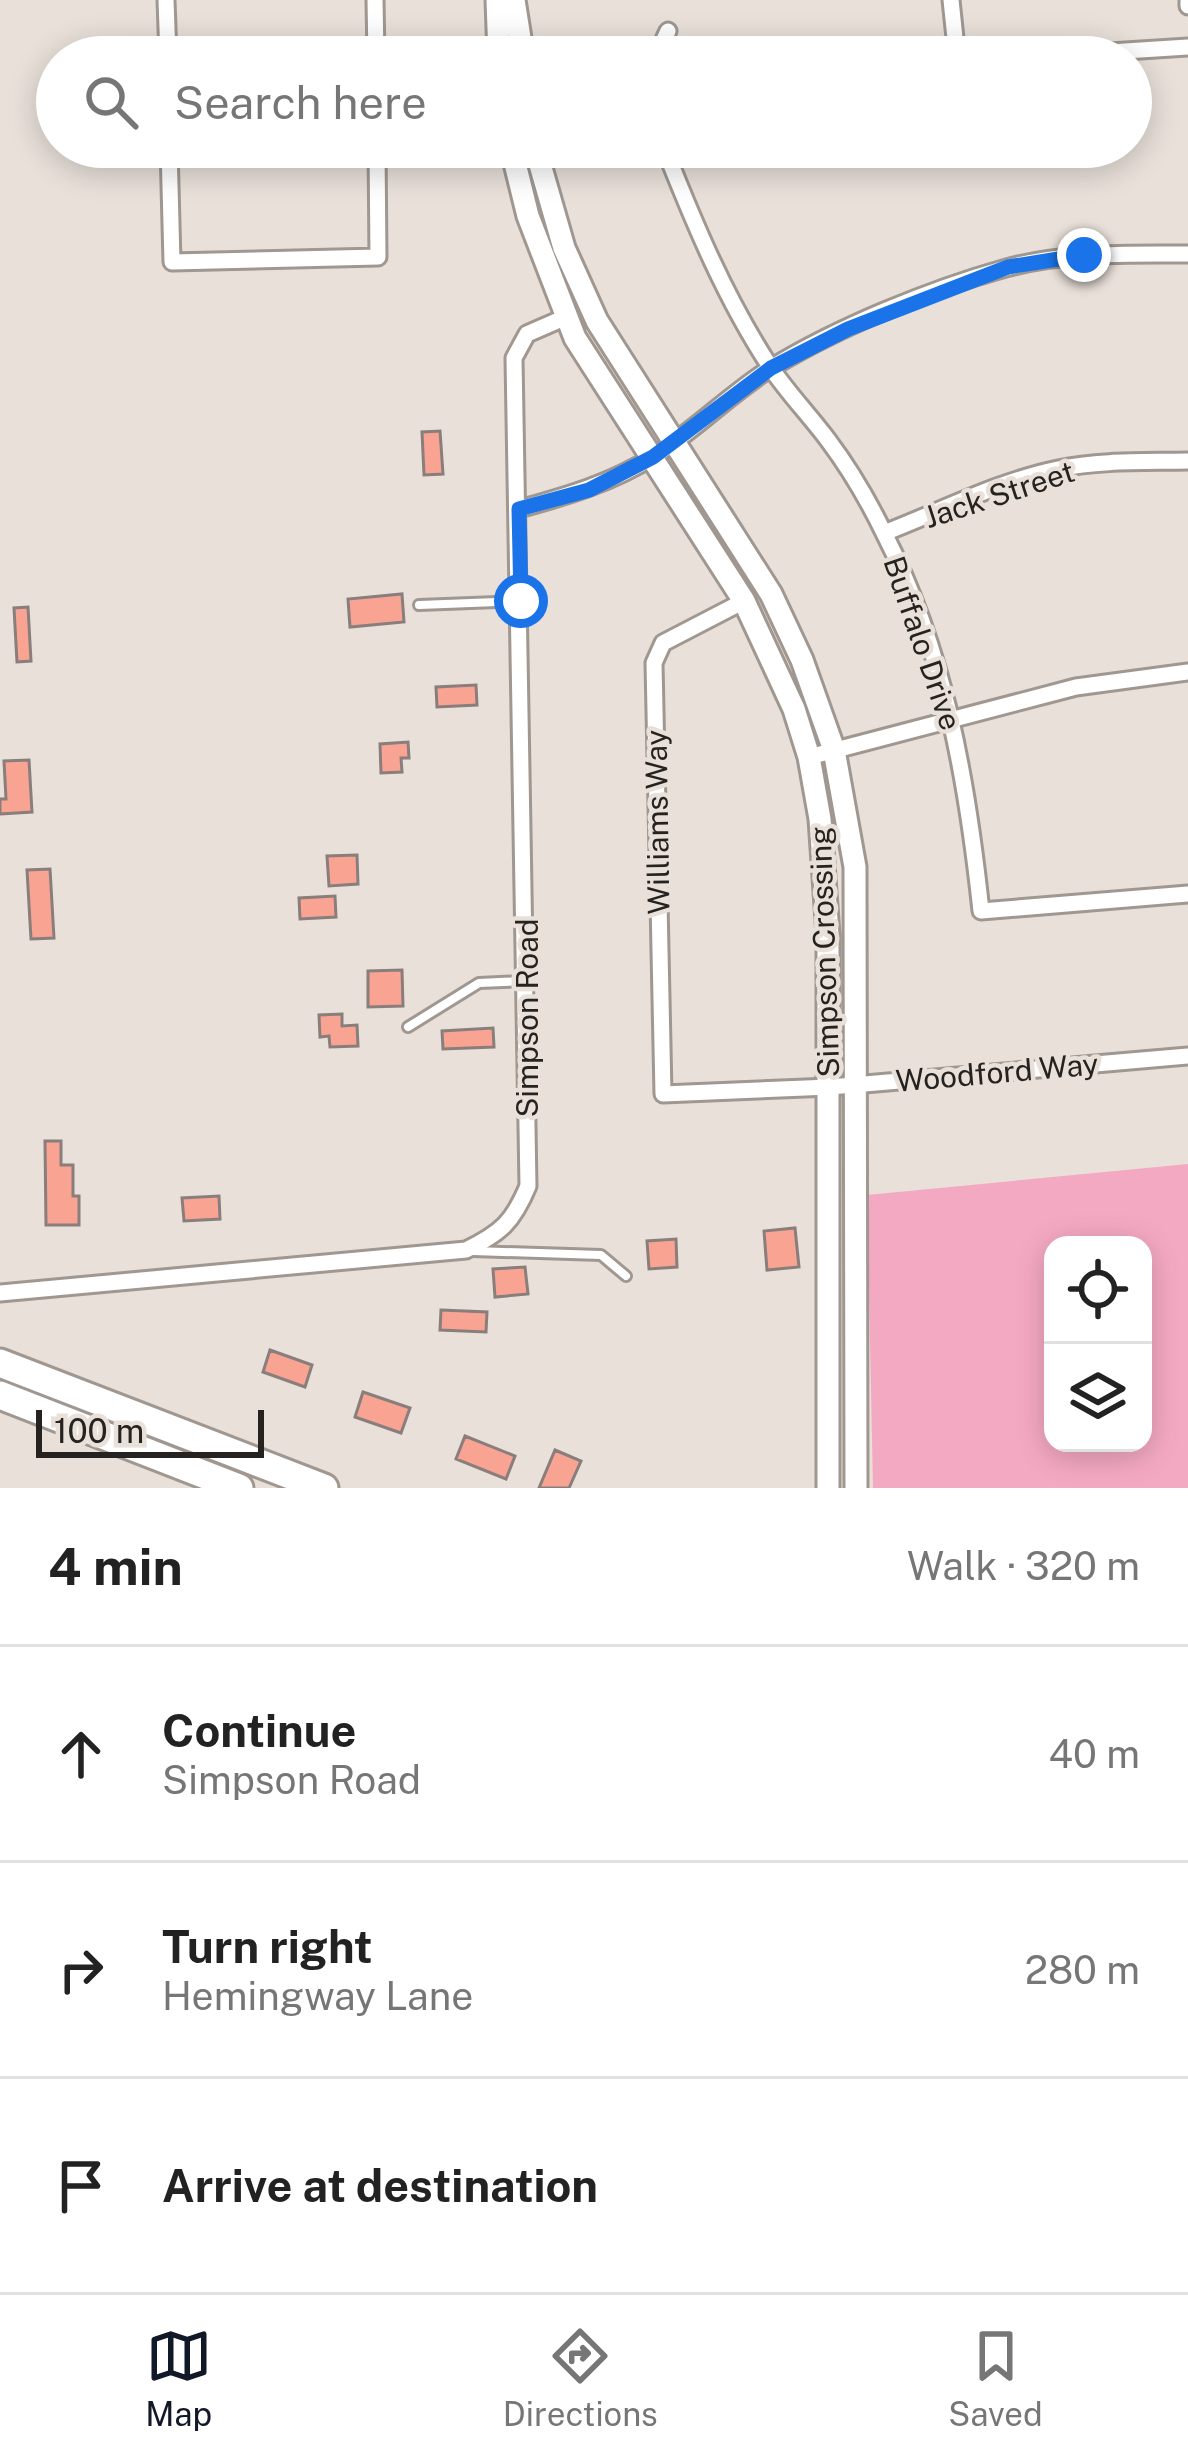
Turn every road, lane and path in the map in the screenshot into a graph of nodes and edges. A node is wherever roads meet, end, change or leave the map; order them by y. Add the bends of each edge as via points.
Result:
1 (166, 0) edge
2 (375, 0) edge
3 (496, 0) edge
4 (514, 0) edge
5 (951, 0) edge
6 (668, 31) dead end
7 (167, 36) edge
8 (376, 36) edge
9 (499, 36) edge
10 (520, 36) edge
11 (666, 36) edge
12 (955, 36) edge
13 (1188, 47) edge
14 (1152, 49) edge
15 (170, 168) edge
16 (376, 168) edge
17 (517, 168) edge
18 (542, 168) edge
19 (672, 168) edge
20 (1188, 254) edge
21 (566, 317) junction
22 (771, 368) junction
23 (673, 442) junction
24 (653, 457) junction
25 (1188, 461) edge
26 (519, 509) junction
27 (884, 533) junction
28 (521, 601) junction
29 (744, 601) junction
30 (419, 605) dead end
31 (1188, 672) edge
32 (952, 718) junction
33 (834, 750) junction
34 (809, 757) junction
35 (1188, 894) edge
36 (526, 981) junction
37 (408, 1028) dead end
38 (1188, 1056) edge
39 (856, 1084) junction
40 (830, 1087) junction
41 (663, 1094) joint
42 (466, 1250) junction
43 (626, 1276) dead end
44 (0, 1292) edge
45 (0, 1363) edge
46 (0, 1394) edge
47 (238, 1488) edge
48 (324, 1488) edge
49 (828, 1488) edge
50 (856, 1488) edge

1 - 7 street
2 - 8 street
3 - 9 street
4 - 10 street
5 - 12 street
6 - 11 street
13 - 14 street
15 - 16 street via 172,262 378,257
17 - 21 street
18 - 23 street via 564,248 597,322
19 - 22 street, Buffalo Drive
20 - 22 street via 1084,255 1008,267
21 - 24 street
21 - 26 street, Simpson Road via 527,334 514,358
22 - 23 street
22 - 27 street, Buffalo Drive via 832,445
23 - 24 street
23 - 33 street via 771,594
24 - 26 street via 589,490
24 - 29 street, Simpson Crossing
25 - 27 street, Jack Street via 1058,469
26 - 28 street, Simpson Road
27 - 32 street, Buffalo Drive
28 - 30 lane
28 - 36 street, Simpson Road
29 - 34 street, Simpson Crossing
29 - 41 street, Williams Way via 663,643 654,663
31 - 32 street via 1076,687
32 - 33 street
32 - 35 street, Buffalo Drive via 981,911
33 - 34 street
33 - 39 street via 855,867
34 - 40 street, Simpson Crossing via 828,935
36 - 37 lane via 479,983
36 - 42 street, Simpson Road via 528,1186 515,1216
38 - 39 street, Woodford Way
39 - 40 street, Woodford Way
39 - 50 street
40 - 41 street, Woodford Way
40 - 49 street, Simpson Crossing
42 - 43 lane via 601,1255
42 - 44 street, Simpson Road
45 - 48 highway
46 - 47 highway

